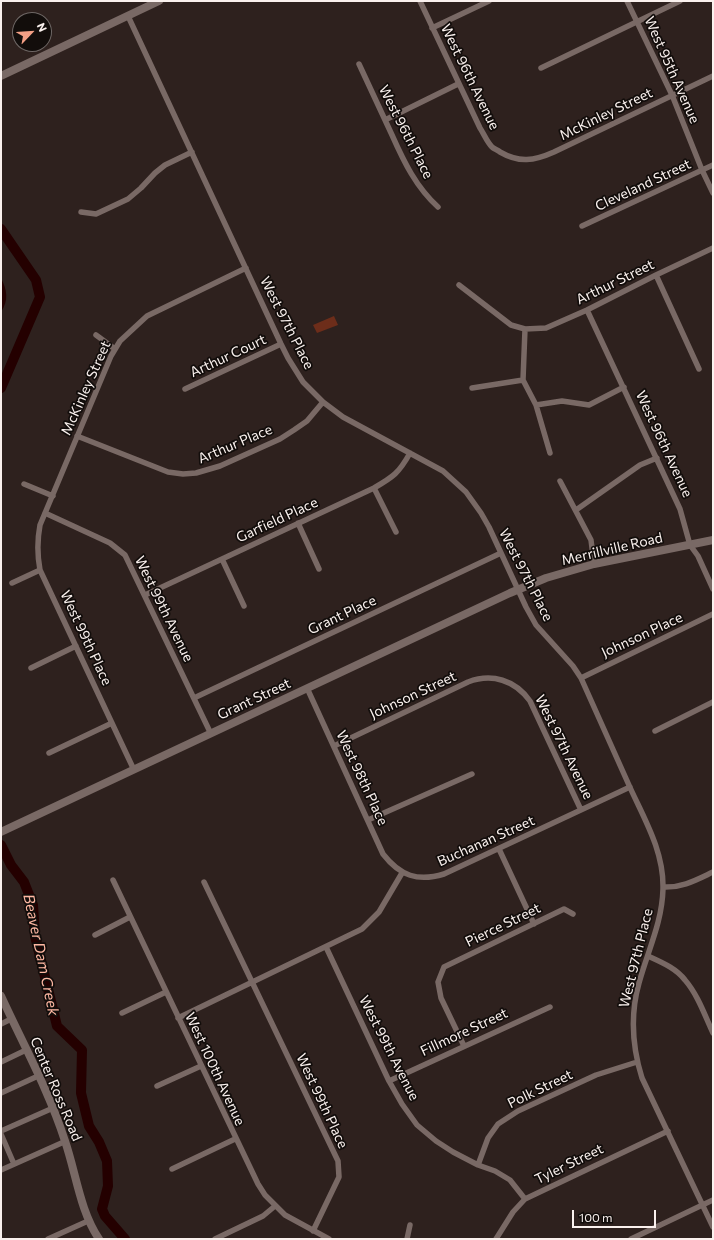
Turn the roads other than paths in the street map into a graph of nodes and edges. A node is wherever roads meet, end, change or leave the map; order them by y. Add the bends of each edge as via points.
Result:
1 (160, 1) edge
2 (420, 1) edge
3 (489, 1) edge
4 (627, 1) edge
5 (680, 1) edge
6 (128, 16) junction
7 (637, 22) junction
8 (432, 28) junction
9 (359, 64) dead end
10 (541, 68) dead end
11 (1, 76) edge
12 (713, 76) edge
13 (458, 84) junction
14 (672, 95) junction
15 (385, 120) junction
16 (192, 152) junction
17 (506, 155) joint
18 (713, 164) edge
19 (702, 170) junction
20 (713, 193) edge
21 (438, 207) dead end
22 (81, 212) dead end
23 (582, 226) dead end
24 (713, 248) edge
25 (246, 268) junction
26 (656, 275) junction
27 (459, 285) dead end
28 (587, 310) junction
29 (525, 329) junction
30 (96, 335) dead end
31 (281, 344) junction
32 (115, 349) junction
33 (699, 369) dead end
34 (523, 380) junction
35 (624, 387) junction
36 (472, 388) dead end
37 (185, 389) dead end
38 (323, 402) junction
39 (536, 405) junction
40 (77, 436) junction
41 (410, 453) junction
42 (550, 454) dead end
43 (657, 458) junction
44 (560, 481) dead end
45 (24, 484) dead end
46 (374, 488) junction
47 (53, 496) junction
48 (576, 510) junction
49 (45, 513) junction
50 (298, 523) junction
51 (396, 532) dead end
52 (713, 540) edge
53 (690, 545) junction
54 (501, 553) junction
55 (222, 559) junction
56 (594, 564) junction
57 (320, 569) dead end
58 (40, 570) junction
59 (12, 583) dead end
60 (713, 589) edge
61 (518, 590) junction
62 (145, 595) junction
63 (244, 606) dead end
64 (713, 614) edge
65 (76, 646) junction
66 (31, 668) dead end
67 (581, 678) junction
68 (505, 681) joint
69 (307, 688) junction
70 (194, 698) junction
71 (713, 702) edge
72 (112, 723) junction
73 (655, 730) dead end
74 (211, 734) junction
75 (334, 746) junction
76 (49, 753) dead end
77 (134, 770) junction
78 (472, 774) dead end
79 (630, 787) junction
80 (581, 810) junction
81 (368, 820) junction
82 (3, 831) edge
83 (499, 849) junction
84 (713, 872) edge
85 (402, 873) junction
86 (113, 880) dead end
87 (204, 882) dead end
88 (663, 887) junction
89 (573, 914) dead end
90 (130, 917) junction
91 (534, 924) junction
92 (95, 935) dead end
93 (326, 947) junction
94 (648, 956) junction
95 (253, 983) junction
96 (166, 992) junction
97 (1, 996) edge
98 (550, 1007) dead end
99 (122, 1014) dead end
100 (178, 1018) junction
101 (12, 1019) junction
102 (1, 1024) edge
103 (713, 1033) edge
104 (464, 1046) junction
105 (26, 1050) junction
106 (1, 1062) edge
107 (636, 1062) junction
108 (201, 1066) junction
109 (38, 1076) junction
110 (389, 1081) junction
111 (157, 1086) dead end
112 (1, 1093) edge
113 (53, 1108) junction
114 (1, 1131) edge
115 (668, 1131) junction
116 (1, 1134) edge
117 (235, 1139) junction
118 (66, 1141) junction
119 (14, 1164) junction
120 (478, 1165) junction
121 (172, 1168) dead end
122 (1, 1170) edge
123 (525, 1199) junction
124 (713, 1200) edge
125 (703, 1205) junction
126 (275, 1206) junction
127 (88, 1221) junction
128 (410, 1225) dead end
129 (713, 1228) edge
130 (313, 1231) junction
131 (48, 1239) edge
132 (99, 1239) edge
133 (215, 1239) edge
134 (330, 1239) edge
135 (407, 1239) edge
136 (496, 1239) edge
137 (631, 1239) edge

1 - 6 street
2 - 8 street, West 96th Avenue
3 - 8 street
4 - 7 street, West 95th Avenue
5 - 7 street
6 - 11 street
6 - 16 street, West 97th Place
7 - 10 street
7 - 14 street, West 95th Avenue
8 - 13 street, West 96th Avenue
9 - 15 street, West 96th Place
12 - 14 street, McKinley Street
13 - 15 street
13 - 17 street, West 96th Avenue via 492,147
14 - 17 street, McKinley Street via 541,158 519,159
14 - 19 street, West 95th Avenue
15 - 21 street, West 96th Place via 414,179
16 - 22 street via 155,172 128,199 96,214
16 - 25 street, West 97th Place
18 - 19 street, Cleveland Street
19 - 20 street, West 95th Avenue
19 - 23 street, Cleveland Street
24 - 26 street, Arthur Street
25 - 31 street, West 97th Place
25 - 32 street, McKinley Street via 147,316
26 - 28 street, Arthur Street
26 - 33 street
27 - 29 street via 511,325
28 - 29 street, Arthur Street via 546,328
28 - 35 street, West 96th Avenue
29 - 34 street
30 - 32 street
31 - 37 street, Arthur Court
31 - 38 street, West 97th Place via 303,382
32 - 40 street, McKinley Street
34 - 36 street
34 - 39 street
35 - 39 street via 589,405 562,401
35 - 43 street, West 96th Avenue
38 - 40 street, Arthur Place via 307,421 280,439 220,466 196,473 168,472
38 - 41 street, West 97th Place via 343,417
39 - 42 street
40 - 47 street, McKinley Street
41 - 46 street, Garfield Place via 400,470
41 - 54 street, West 97th Place via 443,471 466,492 481,512
43 - 48 street via 640,465
43 - 53 street, West 96th Avenue via 680,508
44 - 48 street
45 - 47 street
46 - 50 street, Garfield Place
46 - 51 street
47 - 49 street, McKinley Street
48 - 56 street via 591,540
49 - 58 street, West 99th Place via 37,539
49 - 62 street, West 99th Avenue via 110,543 124,556
50 - 55 street, Garfield Place
50 - 57 street
52 - 53 street, Merrillville Road
53 - 56 street, Merrillville Road
53 - 60 street, West 96th Avenue
54 - 61 street, West 97th Place
54 - 70 street, Grant Place
55 - 62 street, Garfield Place
55 - 63 street
56 - 61 street, Merrillville Road via 546,578
58 - 59 street
58 - 65 street, West 99th Place
61 - 67 street, West 97th Place via 536,625
61 - 69 street, Grant Street
62 - 70 street, West 99th Avenue
64 - 67 street, Johnson Place
65 - 66 street
65 - 72 street, West 99th Place
67 - 79 street, West 97th Place
68 - 75 street, Johnson Street via 490,678 468,682
68 - 80 street, West 97th Avenue via 516,686 530,701
69 - 74 street, Grant Street
69 - 75 street, West 98th Place
70 - 74 street, West 99th Avenue
71 - 73 street
72 - 76 street
72 - 77 street, West 99th Place
74 - 77 street, Grant Street
75 - 81 street, West 98th Place
77 - 82 street, Grant Street
78 - 81 street
79 - 80 street, Buchanan Street
79 - 88 street, West 97th Place via 656,844
80 - 83 street, Buchanan Street
81 - 85 street, West 98th Place via 384,854
83 - 85 street, Buchanan Street via 434,877 420,878
83 - 91 street
84 - 88 street via 685,885
85 - 93 street via 379,912 362,929
86 - 90 street, West 100th Avenue
87 - 95 street, West 99th Place
88 - 94 street, West 97th Place via 658,926
89 - 91 street, Pierce Street via 564,909
90 - 92 street
90 - 96 street, West 100th Avenue
91 - 104 street, Pierce Street via 444,967 438,982 441,998
93 - 95 street
93 - 110 street, West 99th Avenue
94 - 103 street via 685,979
94 - 107 street, West 97th Place via 634,1005 632,1029
95 - 100 street
95 - 130 street, West 99th Place via 338,1161 339,1177
96 - 99 street
96 - 100 street, West 100th Avenue
97 - 101 street, Center Ross Road
98 - 104 street, Fillmore Street
100 - 108 street, West 100th Avenue
101 - 102 street
101 - 105 street, Center Ross Road
104 - 110 street, Fillmore Street
105 - 106 street
105 - 109 street, Center Ross Road
107 - 115 street, West 97th Place
107 - 120 street, Polk Street via 596,1075 504,1119 488,1138
108 - 111 street
108 - 117 street, West 100th Avenue
109 - 112 street
109 - 113 street, Center Ross Road
110 - 120 street, West 99th Avenue via 402,1104 436,1141
113 - 114 street
113 - 118 street, Center Ross Road
115 - 123 street, Tyler Street
115 - 125 street, West 97th Place
116 - 119 street
117 - 121 street
117 - 126 street, West 100th Avenue via 258,1184
118 - 119 street
118 - 127 street, Center Ross Road
119 - 122 street
120 - 123 street, West 99th Avenue via 510,1180
123 - 136 street, Tyler Street via 513,1212
124 - 125 street
125 - 129 street, West 97th Place
125 - 137 street
126 - 130 street, West 100th Avenue via 285,1215
126 - 133 street via 263,1216
127 - 131 street
127 - 132 street, Center Ross Road
128 - 135 street
130 - 134 street, West 100th Avenue

